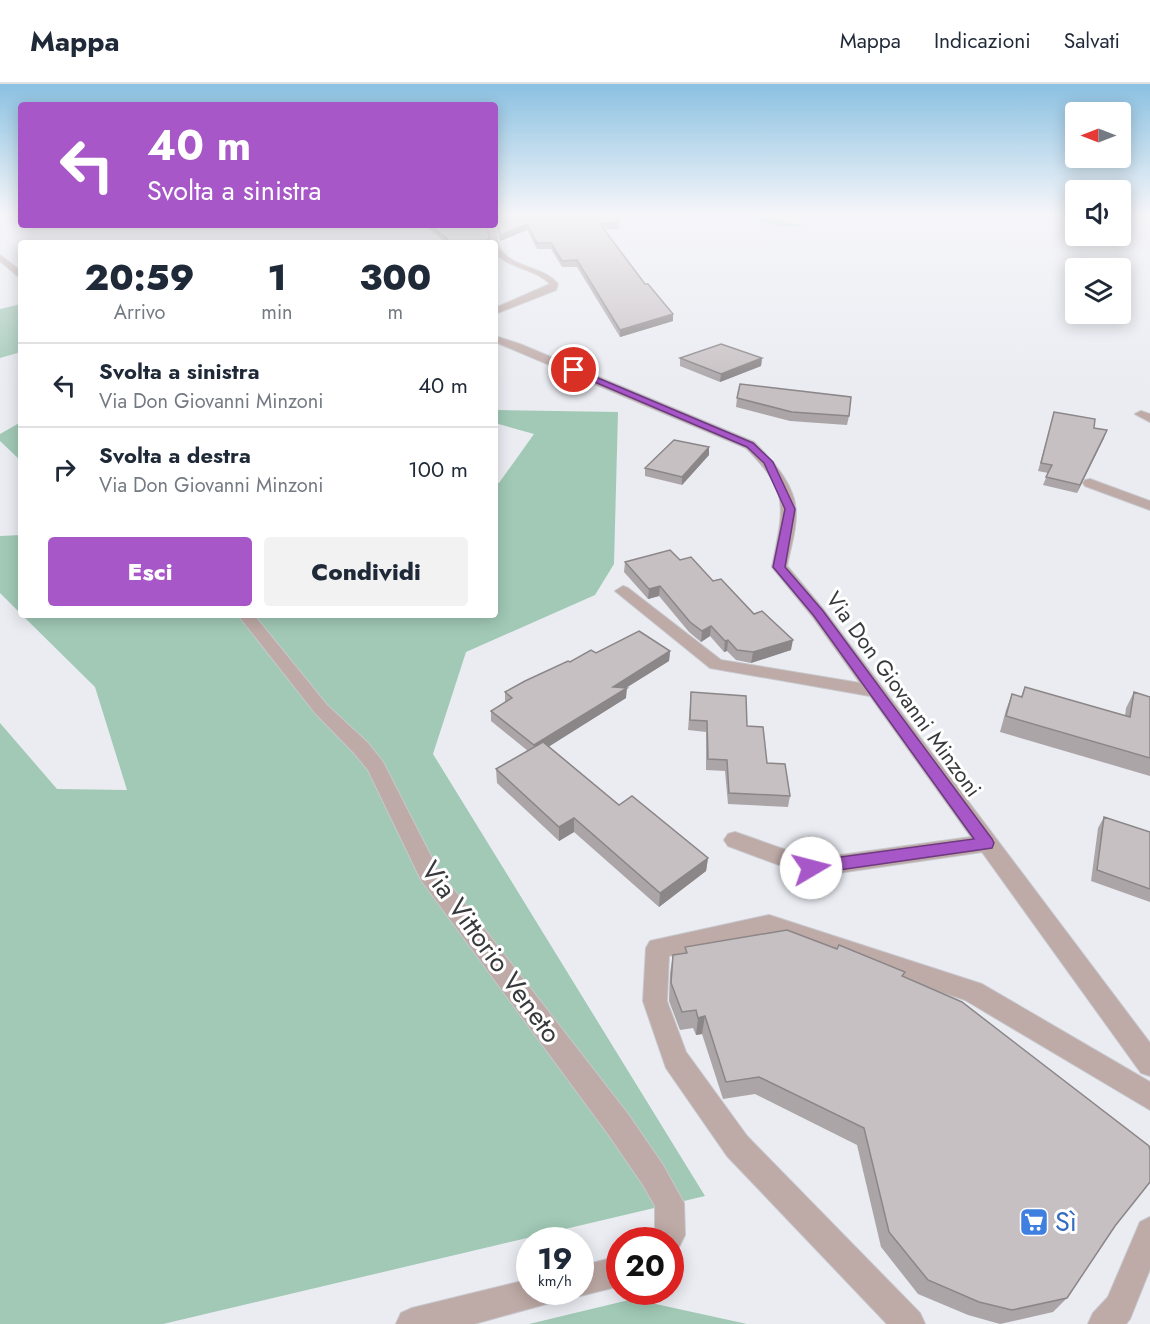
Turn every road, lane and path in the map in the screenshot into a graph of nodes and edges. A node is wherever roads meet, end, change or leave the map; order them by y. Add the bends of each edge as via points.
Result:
1 (535, 272) edge
2 (498, 310) edge
3 (498, 340) edge
4 (1089, 483) edge
5 (1150, 506) edge
6 (623, 591) dead end
7 (248, 618) edge
8 (874, 691) junction
9 (735, 840) dead end
10 (986, 843) junction
11 (1150, 1064) edge
12 (1150, 1097) edge
13 (670, 1227) edge
14 (1150, 1232) edge
15 (516, 1298) edge
16 (412, 1324) edge
17 (909, 1324) edge
18 (1104, 1324) edge

1 - 2 street via 554,284 553,288
3 - 8 street, Via Don Giovanni Minzoni via 750,445 773,470 790,509 779,567
4 - 5 street
6 - 8 street via 716,664
7 - 13 street, Via Vittorio Veneto via 321,709 376,767 429,874 653,1175 669,1203
8 - 10 street, Via Don Giovanni Minzoni
9 - 10 street via 811,868
10 - 11 street, Via Don Giovanni Minzoni
12 - 17 street via 974,992 769,925 658,948 655,1001 675,1059 737,1146
14 - 18 street via 1119,1308
15 - 16 street

